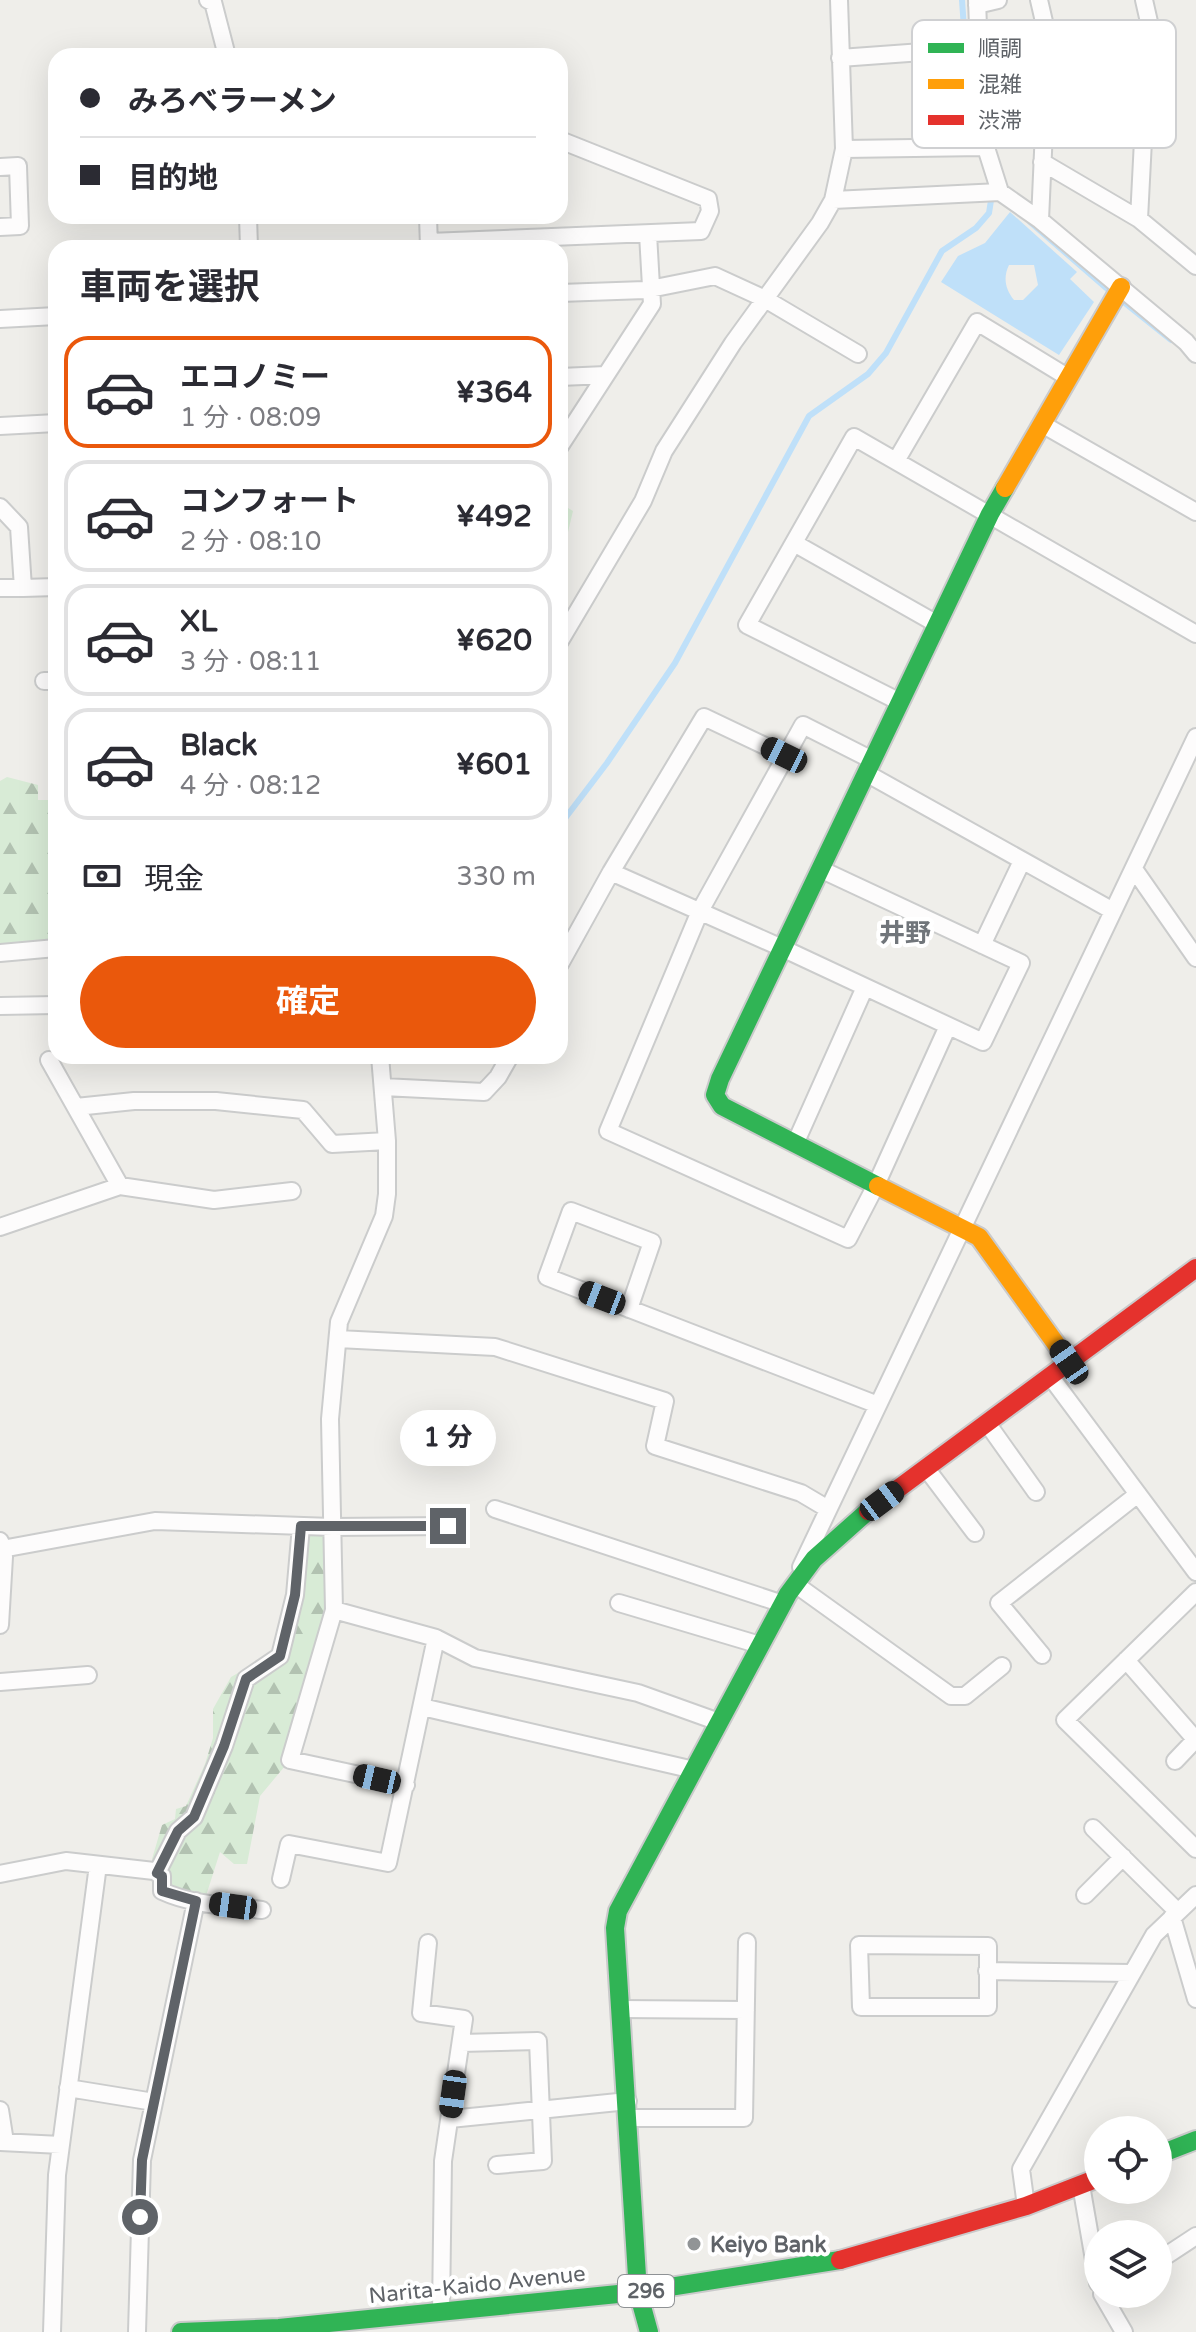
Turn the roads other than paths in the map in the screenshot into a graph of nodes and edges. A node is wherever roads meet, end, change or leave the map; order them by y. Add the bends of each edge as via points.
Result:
1 (208, 0) edge
2 (839, 0) edge
3 (998, 0) edge
4 (1039, 0) edge
5 (1144, 0) edge
6 (977, 3) edge
7 (1044, 20) edge
8 (1149, 20) edge
9 (225, 48) edge
10 (912, 53) edge
11 (840, 58) junction
12 (568, 143) edge
13 (914, 148) edge
14 (984, 148) edge
15 (1043, 148) edge
16 (1143, 148) edge
17 (844, 149) junction
18 (1042, 162) junction
19 (0, 167) edge
20 (1000, 192) junction
21 (833, 200) junction
22 (1139, 219) junction
23 (1040, 220) junction
24 (0, 227) edge
25 (648, 234) junction
26 (529, 240) edge
27 (1196, 266) edge
28 (1121, 287) junction
29 (651, 289) junction
30 (568, 293) edge
31 (765, 299) junction
32 (48, 316) edge
33 (0, 319) edge
34 (1193, 346) edge
35 (858, 354) dead end
36 (606, 375) junction
37 (568, 377) edge
38 (1069, 378) junction
39 (48, 423) edge
40 (1042, 424) junction
41 (0, 426) edge
42 (568, 434) edge
43 (896, 461) junction
44 (0, 507) edge
45 (1196, 512) edge
46 (990, 514) junction
47 (794, 543) junction
48 (48, 587) edge
49 (0, 588) edge
50 (23, 588) junction
51 (937, 624) junction
52 (568, 628) edge
53 (1196, 634) edge
54 (900, 702) junction
55 (1196, 739) edge
56 (784, 755) junction
57 (869, 767) junction
58 (1022, 861) junction
59 (820, 869) junction
60 (1134, 869) junction
61 (611, 872) junction
62 (700, 911) junction
63 (1113, 911) junction
64 (982, 945) junction
65 (48, 948) edge
66 (782, 948) junction
67 (568, 950) edge
68 (0, 953) edge
69 (1195, 954) edge
70 (865, 987) junction
71 (48, 1005) edge
72 (0, 1006) edge
73 (948, 1026) junction
74 (51, 1064) edge
75 (381, 1064) edge
76 (505, 1064) edge
77 (383, 1087) junction
78 (76, 1107) junction
79 (387, 1141) junction
80 (795, 1144) junction
81 (876, 1185) junction
82 (120, 1186) junction
83 (292, 1191) dead end
84 (0, 1227) edge
85 (962, 1228) junction
86 (1196, 1268) edge
87 (629, 1309) junction
88 (338, 1339) junction
89 (1069, 1362) junction
90 (1050, 1376) junction
91 (878, 1405) junction
92 (987, 1423) junction
93 (926, 1468) junction
94 (1036, 1492) dead end
95 (1138, 1494) junction
96 (495, 1509) dead end
97 (828, 1509) junction
98 (301, 1526) junction
99 (448, 1526) dead end
100 (332, 1527) junction
101 (975, 1533) dead end
102 (1, 1545) edge
103 (1196, 1572) edge
104 (1196, 1592) edge
105 (789, 1594) junction
106 (619, 1603) dead end
107 (334, 1610) junction
108 (0, 1622) edge
109 (436, 1638) junction
110 (760, 1645) junction
111 (1042, 1655) dead end
112 (1126, 1660) junction
113 (1002, 1666) dead end
114 (88, 1675) dead end
115 (0, 1682) edge
116 (422, 1707) junction
117 (719, 1722) junction
118 (1196, 1739) edge
119 (1175, 1761) dead end
120 (694, 1770) junction
121 (406, 1785) junction
122 (1093, 1828) dead end
123 (1196, 1849) edge
124 (1123, 1857) junction
125 (98, 1865) junction
126 (157, 1873) junction
127 (0, 1874) edge
128 (281, 1879) dead end
129 (1085, 1895) dead end
130 (1196, 1895) edge
131 (196, 1901) junction
132 (262, 1910) dead end
133 (1175, 1915) junction
134 (747, 1942) dead end
135 (428, 1943) dead end
136 (987, 1971) junction
137 (1132, 1973) junction
138 (1196, 1999) edge
139 (621, 2009) junction
140 (746, 2010) junction
141 (461, 2043) junction
142 (68, 2088) junction
143 (154, 2102) junction
144 (628, 2109) junction
145 (0, 2110) edge
146 (541, 2110) junction
147 (450, 2119) junction
148 (1196, 2140) edge
149 (2, 2142) edge
150 (61, 2145) junction
151 (1172, 2149) edge
152 (497, 2165) dead end
153 (1084, 2184) edge
154 (1026, 2206) junction
155 (1196, 2236) edge
156 (1172, 2252) edge
157 (638, 2292) junction
158 (1111, 2308) edge
159 (441, 2312) junction
160 (52, 2332) edge
161 (137, 2332) edge
162 (181, 2332) edge
163 (649, 2332) edge
164 (1124, 2332) edge

1 - 9 street via 213,2
2 - 11 street
3 - 6 street
4 - 7 street
5 - 8 street
10 - 11 street
11 - 17 street
12 - 25 street via 708,199 710,211 701,231
13 - 17 street
14 - 20 street
15 - 18 street
16 - 22 street
17 - 21 street
18 - 22 street
18 - 23 street
19 - 24 street via 18,166 20,226
20 - 21 street
20 - 23 street
21 - 31 street
22 - 27 street
23 - 28 street
25 - 26 street
25 - 29 street
28 - 34 street
28 - 38 main road
29 - 30 street
29 - 31 street via 715,276
29 - 36 street via 652,304
31 - 35 street
31 - 52 street via 664,451 643,501
32 - 33 street
36 - 37 street
36 - 42 street
38 - 40 main road
38 - 43 street via 977,322
39 - 41 street
40 - 45 street
40 - 46 main road
43 - 46 street
43 - 47 street via 854,437
44 - 50 street via 19,527
46 - 51 main road
46 - 53 street
47 - 51 street
47 - 54 street via 747,625
48 - 50 street
49 - 50 street
51 - 54 main road
54 - 57 main road
55 - 60 street
56 - 57 street via 803,725
56 - 61 street via 704,717
56 - 62 street
57 - 58 street
57 - 59 main road
58 - 63 street
58 - 64 street
59 - 64 street
59 - 66 main road
60 - 63 street
60 - 69 street
61 - 62 street
61 - 67 street
62 - 66 street
62 - 81 street via 608,1131 848,1239
63 - 85 street
64 - 73 street via 1021,963 983,1042
65 - 68 street
66 - 70 street
66 - 80 main road via 715,1095 722,1106
70 - 73 street
70 - 80 street
71 - 72 street
73 - 81 street
74 - 78 street
75 - 77 street
76 - 77 street via 484,1092
77 - 79 street
78 - 79 street via 216,1101 303,1110 332,1144
78 - 82 street
79 - 88 street via 384,1216 339,1322
80 - 81 main road
81 - 85 main road
82 - 83 street via 214,1200
82 - 84 street
85 - 89 main road via 979,1237
85 - 91 street
86 - 89 main road
87 - 87 street via 652,1242 571,1211 547,1277
87 - 91 street
88 - 97 street via 495,1347 665,1401 655,1446 801,1493
88 - 100 street via 330,1419
89 - 90 main road
90 - 92 main road
90 - 95 street
91 - 97 street
92 - 93 main road
92 - 94 street
93 - 101 street
93 - 105 main road via 814,1559
95 - 103 street
95 - 111 street via 999,1603
96 - 105 street
97 - 105 street
98 - 100 street
98 - 102 street via 155,1521
98 - 126 street via 295,1595 280,1656 246,1679 194,1817 178,1831
99 - 100 street
100 - 107 street
102 - 108 street
104 - 112 street
105 - 110 main road
105 - 113 street via 951,1696 965,1696
106 - 110 street
107 - 109 street
107 - 121 street via 290,1760
109 - 116 street
109 - 117 street via 475,1658 638,1693
110 - 117 main road
112 - 118 street
112 - 123 street via 1065,1720
114 - 115 street
116 - 120 street
116 - 121 street
117 - 120 main road
118 - 119 street
120 - 139 main road via 618,1911
121 - 128 street via 388,1863 289,1844
122 - 124 street
124 - 129 street
124 - 133 street
125 - 126 street
125 - 127 street via 66,1861
125 - 142 street
126 - 131 street via 162,1876 162,1891
130 - 133 street
131 - 132 street
131 - 143 street
133 - 137 street via 1154,1935
133 - 138 street
134 - 140 street
135 - 141 street via 421,2013 464,2019
136 - 136 street via 988,2007 861,2007 859,1945 988,1946
136 - 137 street
137 - 154 street via 1021,2169
139 - 140 street
139 - 144 main road
140 - 144 street via 744,2118
141 - 146 street via 538,2041
141 - 147 street
142 - 143 street
142 - 150 street
143 - 161 street via 142,2160
144 - 146 street
144 - 157 main road
145 - 149 street
146 - 147 street
146 - 152 street via 543,2161
147 - 159 street via 443,2161
148 - 151 main road
149 - 150 street
150 - 160 street
153 - 154 main road, Narita-Kaido Avenue / 296
154 - 157 main road, Narita-Kaido Avenue / 296 via 847,2259
155 - 156 street
157 - 159 main road, Narita-Kaido Avenue / 296
157 - 163 main road
158 - 164 street
159 - 162 main road, Narita-Kaido Avenue / 296

